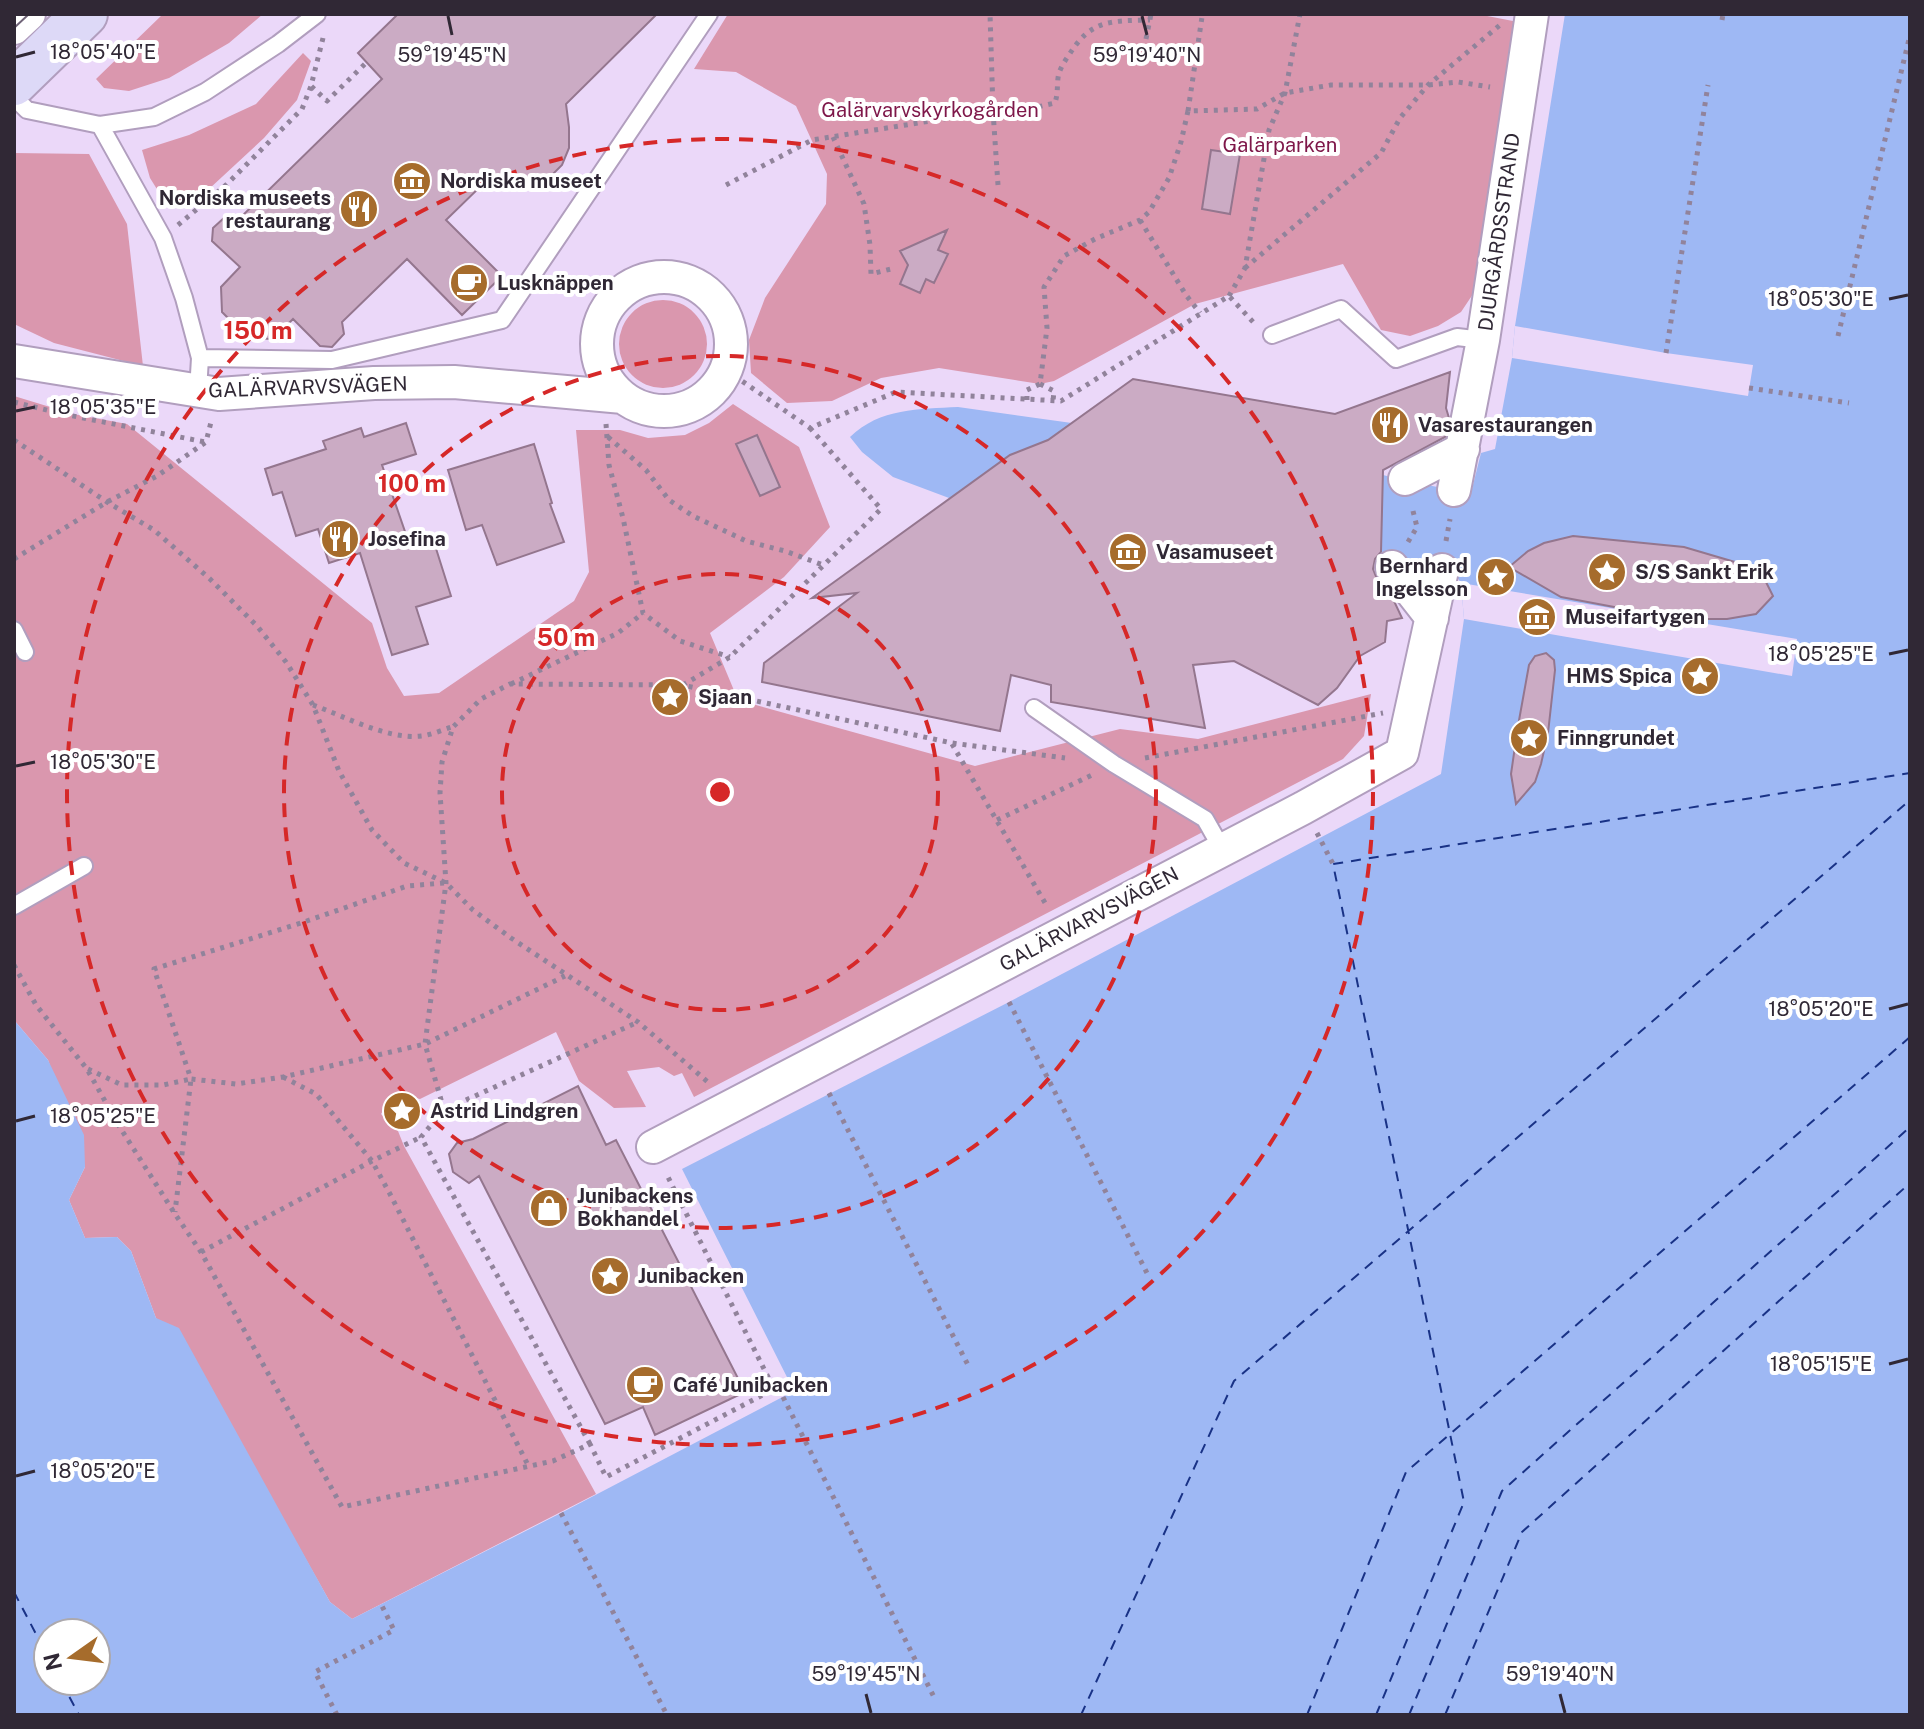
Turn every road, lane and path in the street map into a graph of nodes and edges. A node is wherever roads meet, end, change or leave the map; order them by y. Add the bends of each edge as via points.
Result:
1 (29, 14) edge
2 (85, 14) edge
3 (709, 14) edge
4 (990, 14) edge
5 (1205, 14) edge
6 (1300, 14) edge
7 (1532, 14) edge
8 (1150, 17) edge
9 (321, 21) edge
10 (1501, 24) dead end
11 (14, 28) edge
12 (1910, 35) edge
13 (1146, 39) dead end
14 (367, 62) dead end
15 (14, 83) edge
16 (1428, 85) junction
17 (1708, 85) dead end
18 (311, 86) junction
19 (1519, 92) junction
20 (1285, 93) junction
21 (14, 97) edge
22 (993, 111) junction
23 (1188, 111) junction
24 (100, 125) junction
25 (833, 137) junction
26 (726, 185) dead end
27 (998, 185) dead end
28 (1140, 220) junction
29 (163, 238) junction
30 (895, 268) dead end
31 (1245, 268) junction
32 (1229, 296) junction
33 (1200, 314) junction
34 (1272, 335) joint
35 (1838, 336) dead end
36 (1483, 340) junction
37 (597, 351) junction
38 (1666, 353) dead end
39 (200, 358) junction
40 (14, 361) edge
41 (726, 370) junction
42 (1040, 384) junction
43 (1749, 388) dead end
44 (555, 390) junction
45 (208, 392) junction
46 (614, 396) junction
47 (1027, 400) junction
48 (1053, 401) junction
49 (14, 402) edge
50 (1849, 403) dead end
51 (810, 428) junction
52 (607, 436) junction
53 (14, 440) edge
54 (206, 442) junction
55 (1463, 449) junction
56 (1405, 479) joint
57 (1454, 490) joint
58 (107, 502) junction
59 (14, 559) edge
60 (823, 565) junction
61 (1392, 567) joint
62 (1442, 570) joint
63 (643, 613) junction
64 (1432, 618) junction
65 (14, 630) edge
66 (25, 652) dead end
67 (730, 657) junction
68 (510, 684) junction
69 (682, 685) junction
70 (313, 705) junction
71 (1411, 707) junction
72 (1034, 708) dead end
73 (453, 727) junction
74 (952, 743) junction
75 (1114, 764) junction
76 (997, 820) junction
77 (1321, 839) dead end
78 (1222, 849) junction
79 (1333, 864) dead end
80 (84, 866) dead end
81 (446, 883) junction
82 (14, 906) edge
83 (1063, 933) junction
84 (14, 965) edge
85 (566, 975) junction
86 (1009, 1002) dead end
87 (638, 1022) junction
88 (425, 1044) junction
89 (87, 1069) junction
90 (283, 1077) junction
91 (191, 1079) junction
92 (829, 1093) dead end
93 (733, 1104) junction
94 (444, 1110) junction
95 (421, 1137) junction
96 (653, 1147) joint
97 (372, 1161) junction
98 (175, 1214) junction
99 (201, 1252) junction
100 (1149, 1277) dead end
101 (970, 1369) dead end
102 (783, 1397) dead end
103 (590, 1444) junction
104 (528, 1465) junction
105 (561, 1513) dead end
106 (381, 1604) dead end
107 (935, 1699) dead end
108 (337, 1715) edge
109 (667, 1715) edge

1 - 11 street
2 - 15 street
3 - 39 lane via 502,320 332,360
4 - 22 path
5 - 23 path
6 - 20 path
7 - 19 street, DJURGÅRDSSTRAND
8 - 13 path
8 - 22 path via 1101,25 1084,35 1058,76 1055,103
9 - 18 path
9 - 24 lane via 154,117
10 - 16 path
12 - 35 path
14 - 18 path via 327,101
16 - 19 path via 1458,82
16 - 20 path via 1331,85
16 - 31 path via 1400,118 1381,153
17 - 38 path
18 - 29 path via 302,109 226,185
19 - 36 street, DJURGÅRDSSTRAND
20 - 23 path via 1257,109
20 - 31 path via 1269,130
21 - 24 lane via 27,110
22 - 25 path
22 - 27 path
23 - 28 path via 1169,178
24 - 29 lane
25 - 26 path via 812,140
25 - 30 path via 864,204 871,274
28 - 33 path
28 - 42 path via 1064,256 1044,287 1047,328
29 - 39 lane
31 - 32 path
32 - 33 path
32 - 34 path via 1249,320
33 - 48 path via 1061,401
34 - 36 lane via 1341,309 1396,359 1457,337
36 - 55 street, DJURGÅRDSSTRAND
37 - 41 street via 607,307 643,279 665,276 707,291 721,307 732,349
37 - 44 street via 583,370
37 - 46 street
39 - 45 lane
40 - 45 street, GALÄRVARVSVÄGEN
41 - 46 street, GALÄRVARVSVÄGEN via 699,402 679,410 658,411
41 - 51 path
42 - 47 path via 1027,390
42 - 48 path via 1054,391
43 - 50 path
44 - 45 street, GALÄRVARVSVÄGEN via 454,382
44 - 46 street, GALÄRVARVSVÄGEN
45 - 54 path
46 - 52 path
47 - 48 path
47 - 51 path via 896,392
49 - 54 path
51 - 60 path via 881,509
52 - 60 path via 646,470 669,500 693,516 746,541
52 - 63 path
53 - 58 path
54 - 58 path
55 - 56 street
55 - 57 street, DJURGÅRDSSTRAND
56 - 61 path via 1417,527
57 - 62 path
58 - 59 path
58 - 70 path via 154,530 210,579 257,626
60 - 67 path
61 - 64 street
62 - 64 street, GALÄRVARVSVÄGEN
63 - 67 path via 680,641
63 - 68 path via 618,633
64 - 71 street, GALÄRVARVSVÄGEN
65 - 66 lane
67 - 69 path
68 - 69 path
68 - 73 path via 481,699
69 - 74 path
70 - 73 path via 398,735 420,736
70 - 81 path via 339,771 372,830 404,863
71 - 75 path
71 - 78 street, GALÄRVARVSVÄGEN via 1402,753
72 - 75 lane
73 - 81 path via 442,762 440,793
74 - 75 path
74 - 76 path
75 - 76 path
75 - 78 lane via 1205,819
76 - 83 path
77 - 79 path
78 - 83 street, GALÄRVARVSVÄGEN
80 - 82 lane
81 - 85 path via 473,910
81 - 88 path
81 - 91 path via 407,886 154,969
83 - 93 street, GALÄRVARVSVÄGEN
84 - 89 path via 36,1005
85 - 87 path
85 - 88 path
86 - 100 path
87 - 93 path
87 - 94 path
88 - 90 path
88 - 94 path
89 - 91 path via 122,1085
89 - 98 path
90 - 91 path via 236,1084
90 - 97 path via 316,1094
91 - 98 path
92 - 101 path
93 - 96 street, GALÄRVARVSVÄGEN
94 - 95 path
95 - 97 path
95 - 103 path
96 - 103 path via 774,1389 606,1477
97 - 99 path
97 - 104 path
98 - 99 path
99 - 104 path via 342,1507
102 - 107 path
103 - 104 path via 553,1461
105 - 109 path
106 - 108 path via 394,1630 315,1672

